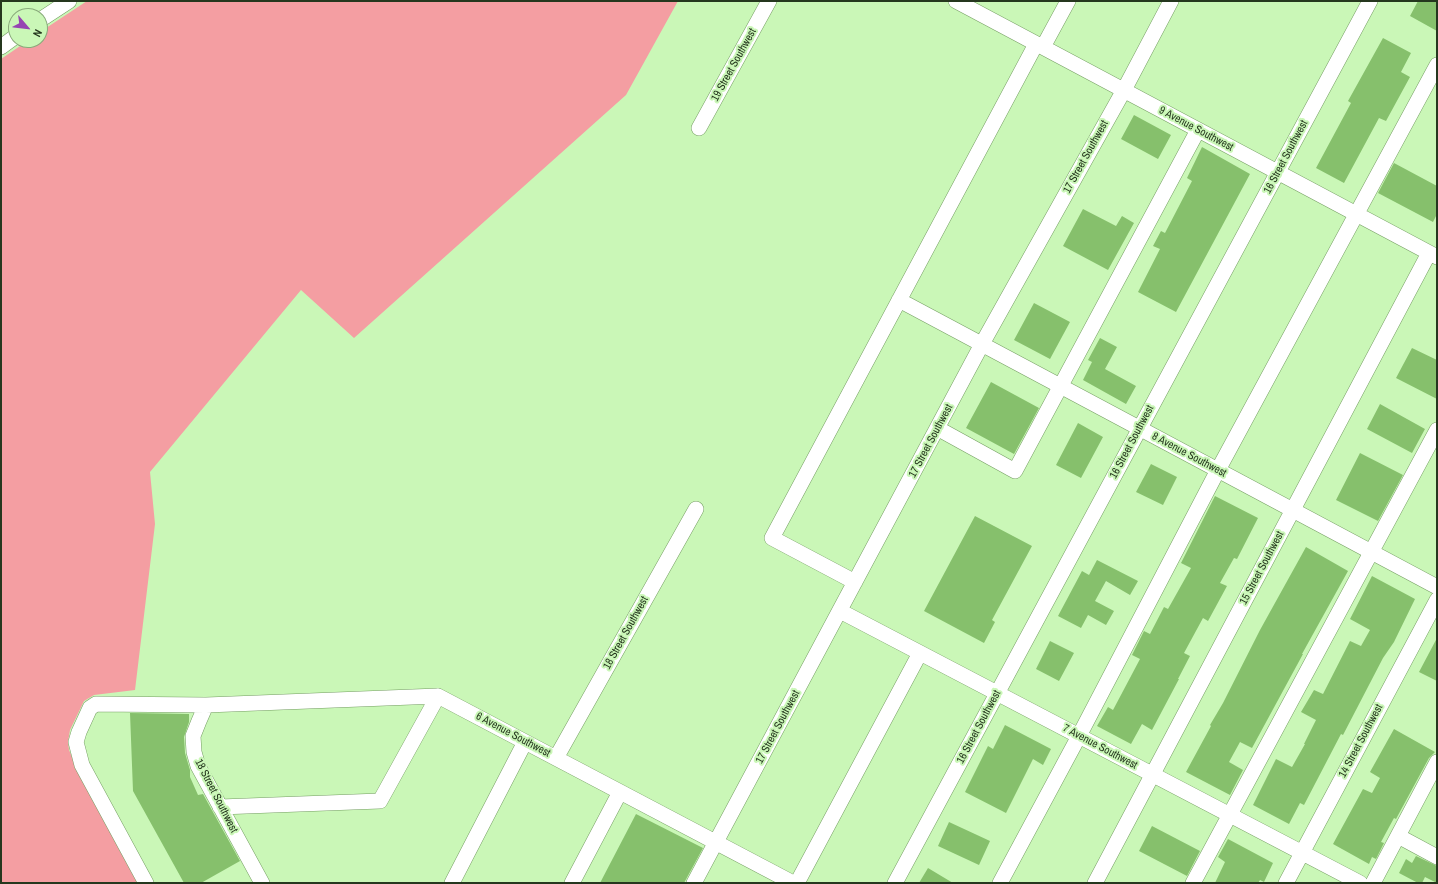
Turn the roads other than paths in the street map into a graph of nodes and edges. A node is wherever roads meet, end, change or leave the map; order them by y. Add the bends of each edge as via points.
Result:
1 (69, 1) edge
2 (769, 1) edge
3 (1068, 1) edge
4 (1171, 1) edge
5 (1370, 1) edge
6 (964, 3) edge
7 (48, 15) edge
8 (1040, 46) junction
9 (1437, 65) edge
10 (1124, 90) junction
11 (699, 128) dead end
12 (1198, 130) junction
13 (1278, 172) junction
14 (1356, 214) junction
15 (1433, 255) edge
16 (899, 300) junction
17 (982, 344) junction
18 (1060, 386) junction
19 (937, 428) junction
20 (1140, 428) junction
21 (1437, 430) edge
22 (1218, 470) junction
23 (696, 508) dead end
24 (1293, 510) junction
25 (1372, 552) junction
26 (855, 582) junction
27 (1437, 587) edge
28 (1437, 600) edge
29 (840, 611) junction
30 (920, 653) junction
31 (997, 693) junction
32 (438, 696) junction
33 (206, 705) junction
34 (1079, 736) junction
35 (525, 742) junction
36 (556, 758) junction
37 (1437, 762) edge
38 (1152, 774) junction
39 (620, 792) junction
40 (220, 806) junction
41 (1230, 815) junction
42 (1398, 836) junction
43 (716, 842) junction
44 (1302, 853) junction
45 (1437, 857) edge
46 (146, 883) edge
47 (262, 883) edge
48 (452, 883) edge
49 (572, 883) edge
50 (694, 883) edge
51 (793, 883) edge
52 (797, 883) edge
53 (895, 883) edge
54 (1000, 883) edge
55 (1095, 883) edge
56 (1193, 883) edge
57 (1286, 883) edge
58 (1360, 883) edge
59 (1373, 883) edge

1 - 7 street
2 - 11 street, 19 Street Southwest
3 - 8 street
4 - 10 street, 17 Street Southwest
5 - 13 street, 16 Street Southwest
6 - 8 street, 9 Avenue Southwest
8 - 10 street, 9 Avenue Southwest
8 - 16 street
9 - 14 street
10 - 12 street, 9 Avenue Southwest
10 - 17 street, 17 Street Southwest
12 - 13 street, 9 Avenue Southwest
12 - 18 street
13 - 14 street, 9 Avenue Southwest
13 - 20 street, 16 Street Southwest
14 - 15 street, 9 Avenue Southwest
14 - 22 street
15 - 24 street, 15 Street Southwest
16 - 17 street, 8 Avenue Southwest
16 - 26 street via 772,538
17 - 18 street, 8 Avenue Southwest
17 - 19 street, 17 Street Southwest
18 - 19 street via 1015,471
18 - 20 street, 8 Avenue Southwest
19 - 26 street, 17 Street Southwest
20 - 22 street, 8 Avenue Southwest
20 - 31 street, 16 Street Southwest
21 - 25 street
22 - 24 street, 8 Avenue Southwest
22 - 34 street
23 - 36 street, 18 Street Southwest
24 - 25 street, 8 Avenue Southwest
24 - 38 street, 15 Street Southwest
25 - 27 street, 8 Avenue Southwest
25 - 41 street
26 - 29 street, 17 Street Southwest
28 - 44 street, 14 Street Southwest
29 - 30 street, 7 Avenue Southwest
29 - 43 street, 17 Street Southwest
30 - 31 street, 7 Avenue Southwest
30 - 52 street
31 - 34 street, 7 Avenue Southwest
31 - 53 street, 16 Street Southwest
32 - 33 street
32 - 35 street, 6 Avenue Southwest
32 - 40 street via 380,800
33 - 40 street, 18 Street Southwest via 193,736 194,752 198,766
33 - 46 street via 96,704 90,708 79,732 76,742 82,765
34 - 38 street, 7 Avenue Southwest
34 - 54 street
35 - 36 street, 6 Avenue Southwest
35 - 48 street
36 - 39 street, 6 Avenue Southwest
37 - 42 street
38 - 41 street, 7 Avenue Southwest
38 - 55 street, 15 Street Southwest
39 - 43 street, 6 Avenue Southwest
39 - 49 street
40 - 47 street, 18 Street Southwest
41 - 44 street, 7 Avenue Southwest
41 - 56 street
42 - 45 street
42 - 59 street
43 - 50 street, 17 Street Southwest
43 - 51 street, 6 Avenue Southwest
44 - 57 street, 14 Street Southwest
44 - 58 street, 7 Avenue Southwest

